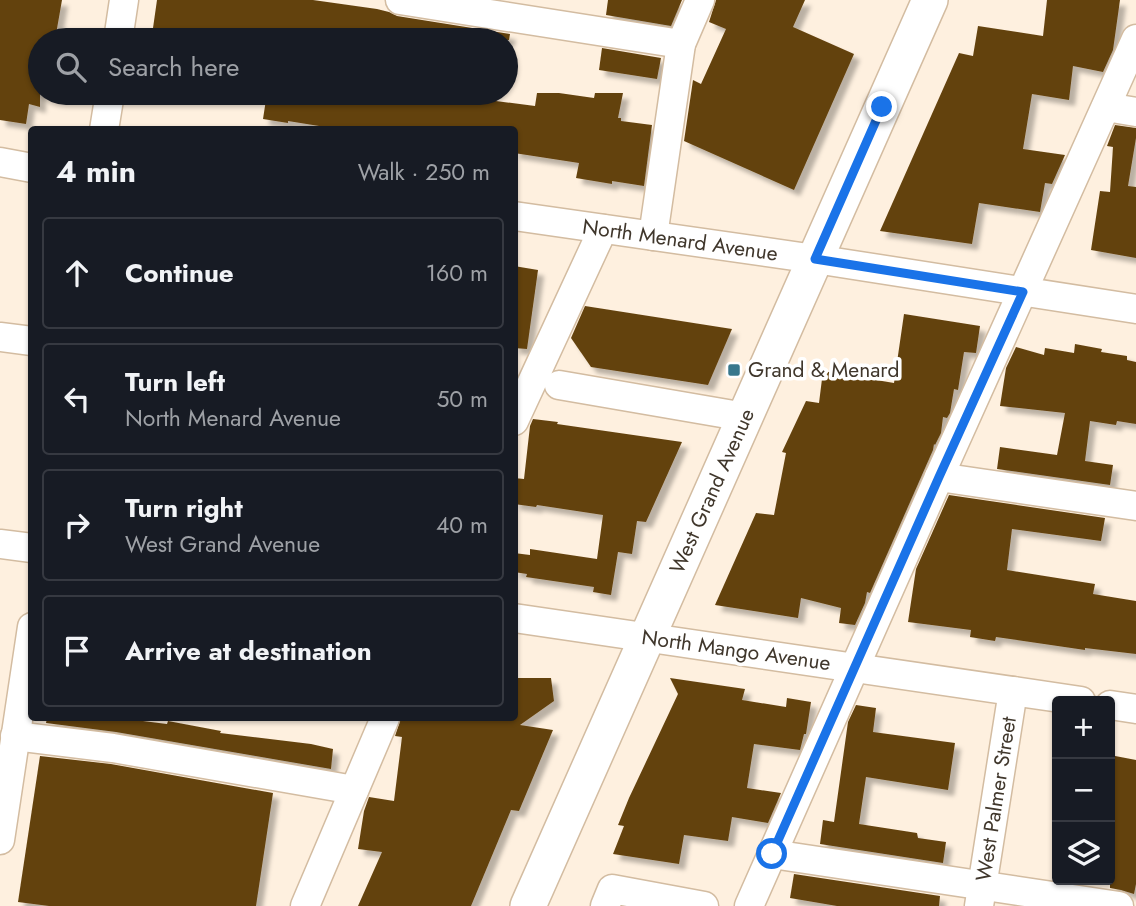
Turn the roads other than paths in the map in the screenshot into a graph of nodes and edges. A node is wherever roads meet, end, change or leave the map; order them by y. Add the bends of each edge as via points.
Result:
1 (124, 0) edge
2 (400, 0) edge
3 (700, 0) edge
4 (930, 0) edge
5 (120, 28) edge
6 (1136, 39) edge
7 (681, 44) junction
8 (108, 105) edge
9 (1106, 107) junction
10 (1136, 112) edge
11 (105, 126) edge
12 (0, 162) edge
13 (28, 167) edge
14 (518, 217) edge
15 (603, 229) junction
16 (653, 236) junction
17 (815, 259) junction
18 (1023, 292) junction
19 (1136, 309) edge
20 (0, 337) edge
21 (28, 340) edge
22 (559, 385) dead end
23 (518, 413) edge
24 (745, 417) junction
25 (939, 477) junction
26 (1136, 506) edge
27 (0, 544) edge
28 (28, 548) edge
29 (518, 619) edge
30 (647, 637) junction
31 (28, 652) edge
32 (855, 668) junction
33 (1013, 691) junction
34 (1052, 697) edge
35 (1115, 706) edge
36 (1136, 709) edge
37 (384, 721) edge
38 (15, 736) junction
39 (354, 790) junction
40 (0, 840) edge
41 (772, 854) junction
42 (981, 896) edge
43 (305, 906) edge
44 (528, 906) edge
45 (605, 906) edge
46 (704, 906) edge
47 (749, 906) edge
48 (1119, 906) edge

1 - 5 street
2 - 7 street
3 - 7 street
4 - 17 main road, West Grand Avenue
6 - 9 street
7 - 16 street
8 - 11 street
9 - 10 street
9 - 18 street
12 - 13 street
14 - 15 street, North Menard Avenue
15 - 16 street, North Menard Avenue
15 - 23 street
16 - 17 street, North Menard Avenue
17 - 18 street, North Menard Avenue
17 - 24 main road, West Grand Avenue
18 - 19 street, North Menard Avenue
18 - 25 street
20 - 21 street
22 - 24 street
24 - 30 main road, West Grand Avenue
25 - 26 street
25 - 32 street
27 - 28 street
29 - 30 street, North Mango Avenue
30 - 32 street, North Mango Avenue
30 - 44 main road, West Grand Avenue
31 - 38 street
32 - 33 street, North Mango Avenue
32 - 41 street
33 - 34 street, North Mango Avenue
33 - 42 street, West Palmer Street
35 - 36 street
37 - 39 street
38 - 39 street via 113,748
38 - 40 street
39 - 43 street
41 - 42 street
41 - 47 street
42 - 48 street
45 - 46 street via 612,889

